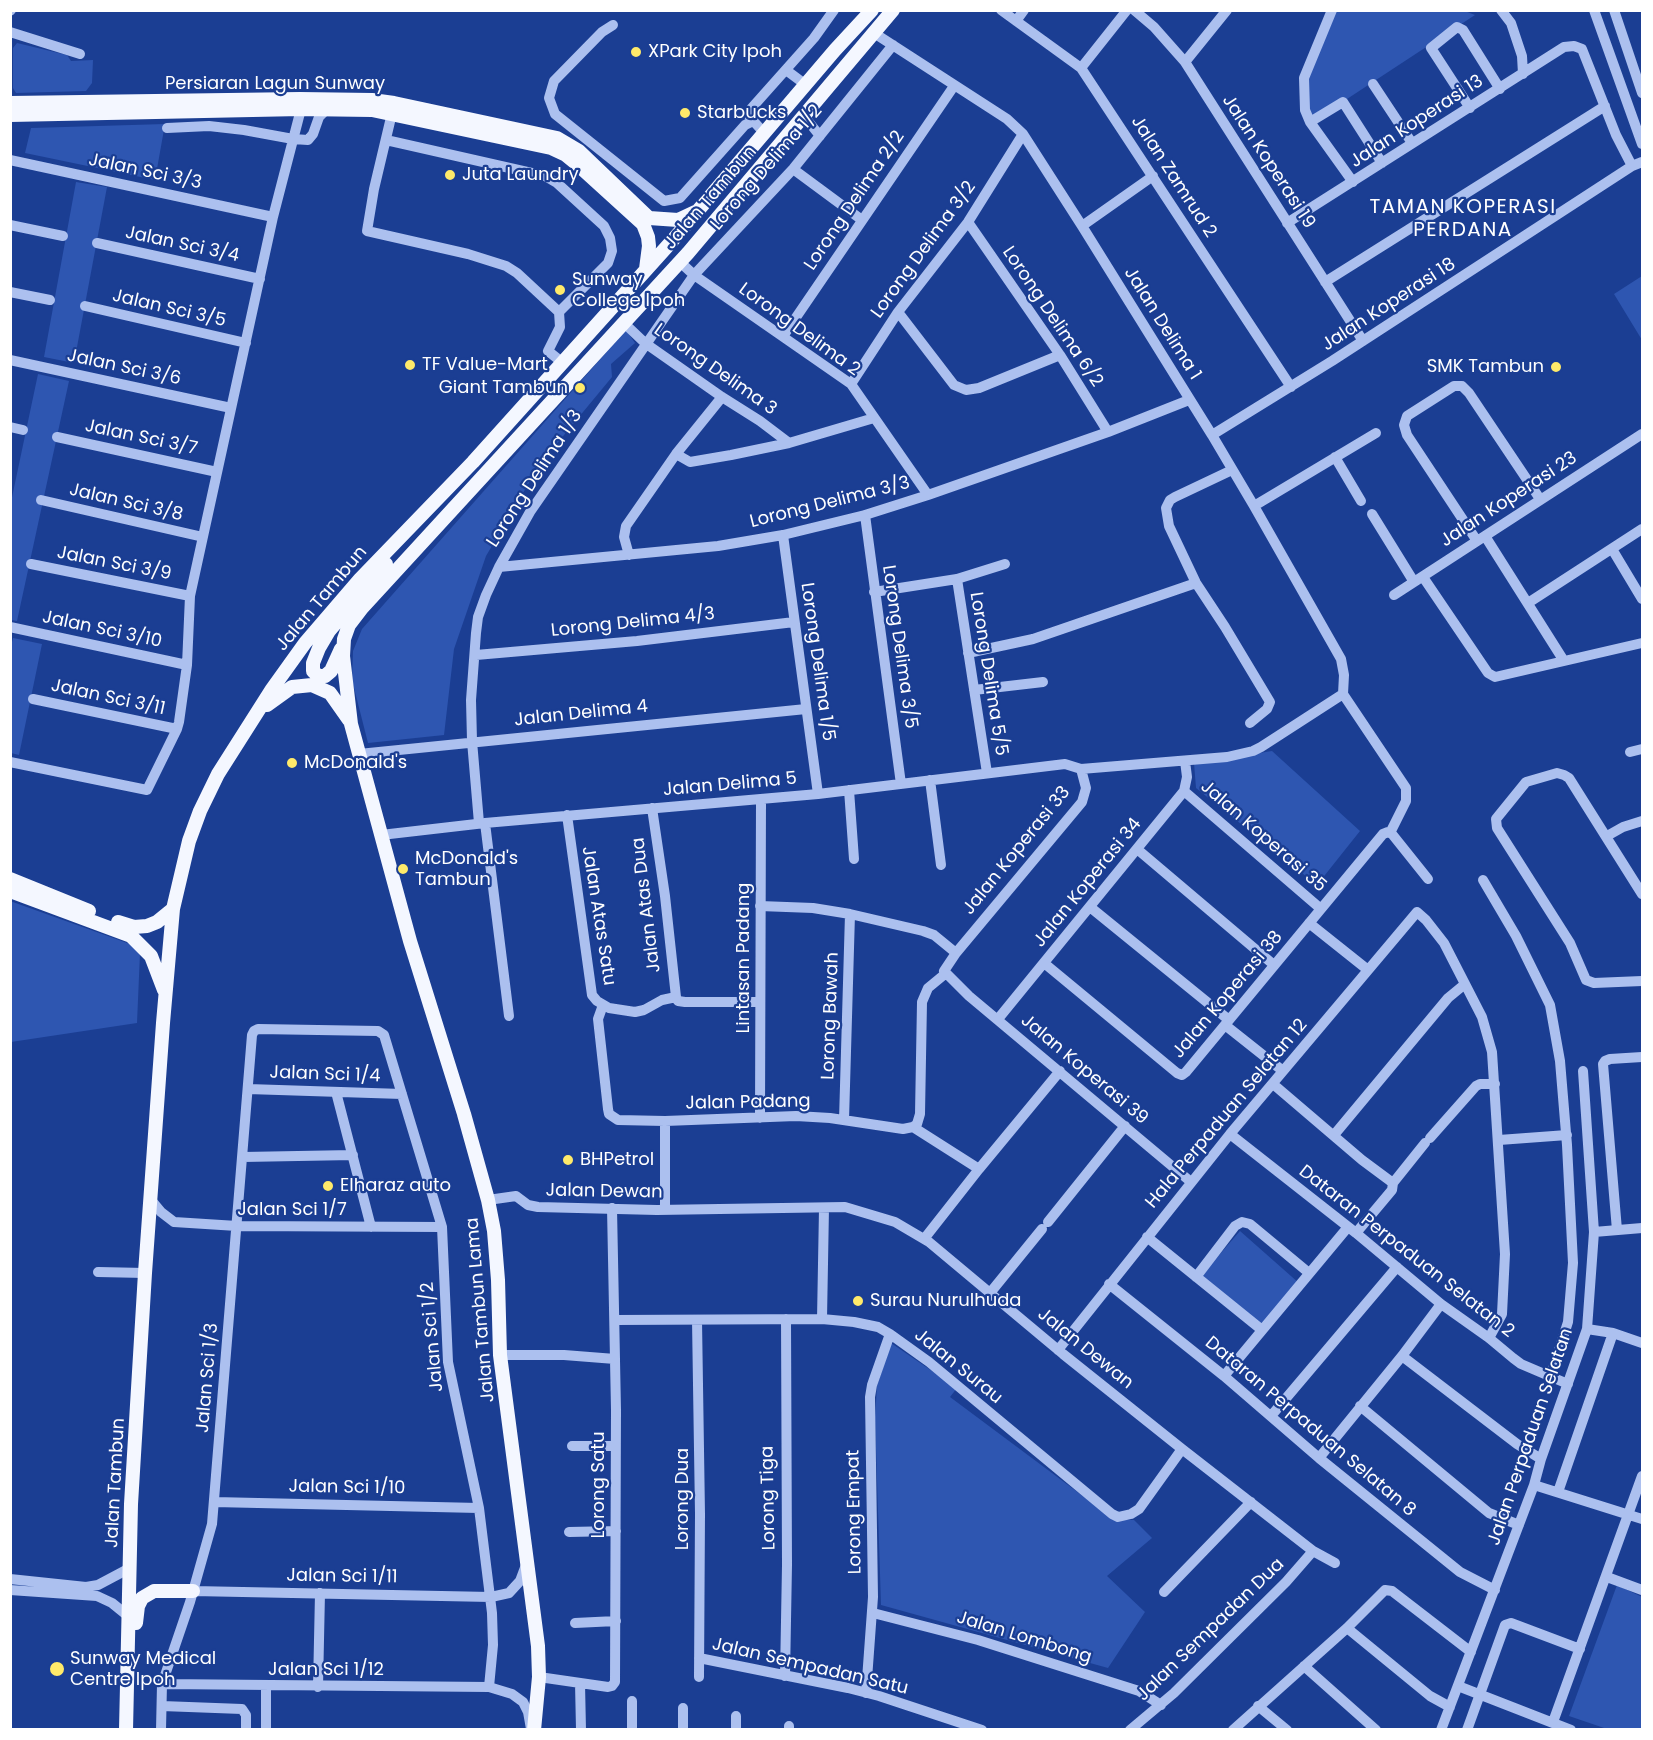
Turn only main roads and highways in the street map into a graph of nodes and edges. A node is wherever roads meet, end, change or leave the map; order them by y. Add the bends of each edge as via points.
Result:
1 (872, 10) edge
2 (893, 10) edge
3 (10, 103) edge
4 (300, 104) junction
5 (393, 108) junction
6 (10, 115) edge
7 (701, 208) junction
8 (646, 221) junction
9 (645, 271) junction
10 (423, 513) junction
11 (342, 647) junction
12 (259, 712) junction
13 (351, 724) junction
14 (10, 879) edge
15 (10, 891) edge
16 (173, 909) junction
17 (166, 997) junction
18 (193, 1592) road end
19 (128, 1684) junction
20 (126, 1730) edge
21 (533, 1730) edge

1 - 7 main road, Jalan Tambun
2 - 11 main road, Jalan Tambun via 680,261 379,589 349,625
3 - 4 main road, Persiaran Lagun Sunway
4 - 5 main road, Persiaran Lagun Sunway via 326,110
4 - 5 main road, Persiaran Lagun Sunway via 372,100
4 - 6 main road, Persiaran Lagun Sunway
5 - 8 main road, Persiaran Lagun Sunway via 579,151
7 - 8 main road via 678,220
7 - 9 main road, Jalan Tambun
8 - 9 main road via 649,246
9 - 10 main road, Jalan Tambun
10 - 11 main road, Jalan Tambun via 405,542 329,631 313,663 313,672 325,676 332,671
10 - 12 main road, Jalan Tambun via 305,643
11 - 13 main road
12 - 13 main road via 292,687 312,685 330,693
12 - 16 main road, Jalan Tambun via 218,774 196,818
13 - 21 main road, Jalan Tambun Lama via 494,1231 500,1355 538,1646 539,1683
14 - 16 main road via 134,927 158,922
15 - 17 main road via 131,936 149,953
16 - 17 main road, Jalan Tambun
17 - 19 main road, Jalan Tambun via 131,1510
18 - 19 main road via 153,1591 142,1598
19 - 20 main road, Jalan Tambun

